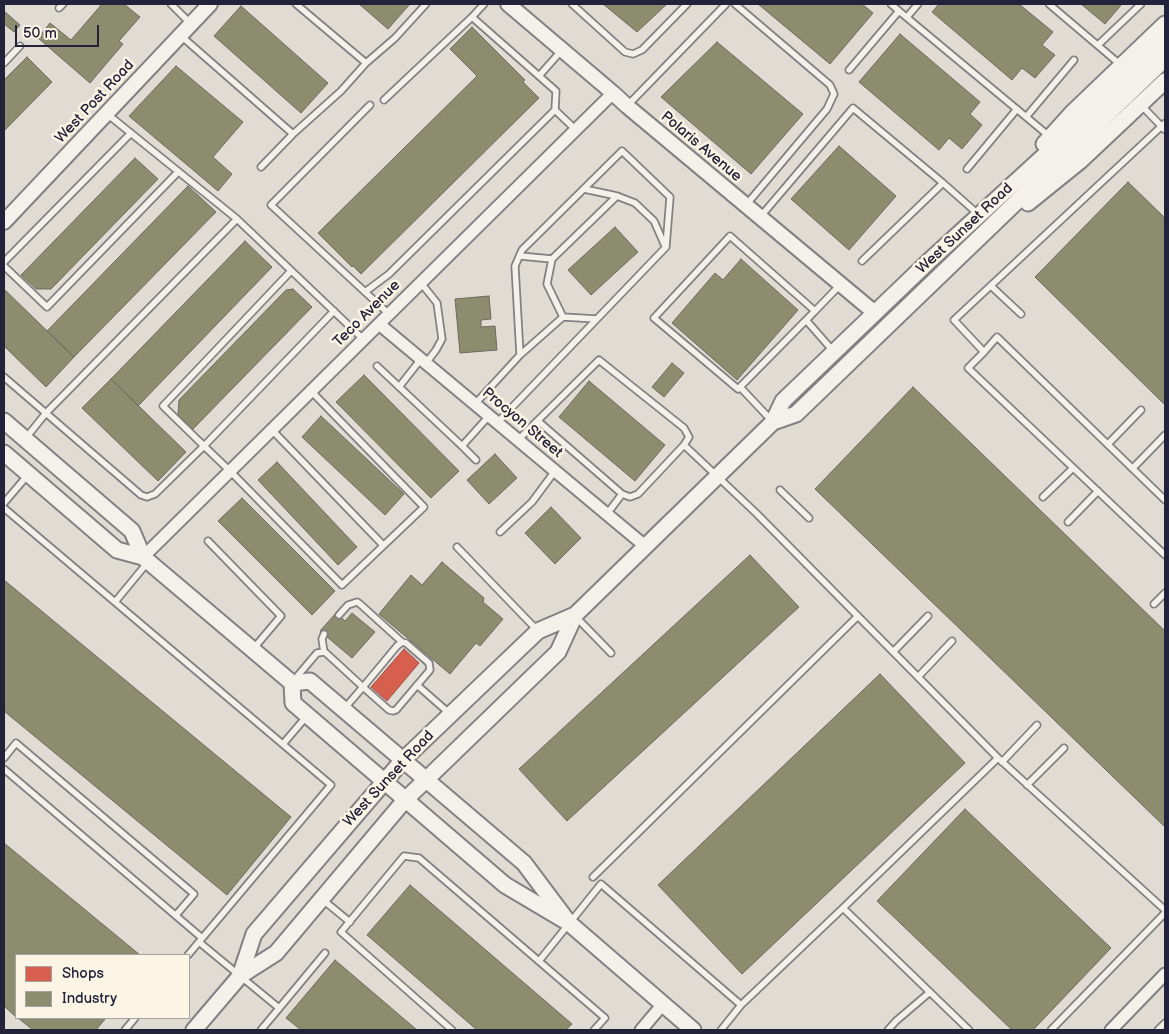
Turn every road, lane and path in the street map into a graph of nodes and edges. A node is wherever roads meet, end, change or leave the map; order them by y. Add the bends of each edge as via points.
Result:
1 (171, 4) edge
2 (210, 4) edge
3 (296, 4) edge
4 (426, 4) edge
5 (484, 4) edge
6 (572, 4) edge
7 (687, 4) edge
8 (726, 4) edge
9 (735, 4) edge
10 (891, 4) edge
11 (918, 4) edge
12 (1049, 4) edge
13 (1141, 4) edge
14 (513, 5) edge
15 (899, 11) junction
16 (472, 17) junction
17 (907, 17) junction
18 (191, 24) junction
19 (1165, 24) edge
20 (180, 35) junction
21 (1165, 42) edge
22 (1098, 45) junction
23 (20, 46) dead end
24 (562, 50) junction
25 (1165, 59) edge
26 (1074, 60) dead end
27 (4, 63) edge
28 (366, 63) junction
29 (1122, 66) junction
30 (849, 70) dead end
31 (540, 76) junction
32 (1165, 81) edge
33 (613, 93) junction
34 (384, 100) dead end
35 (370, 105) dead end
36 (1141, 105) junction
37 (627, 106) junction
38 (555, 110) junction
39 (1017, 110) junction
40 (106, 113) junction
41 (1026, 117) junction
42 (1164, 127) edge
43 (576, 130) junction
44 (131, 133) junction
45 (293, 134) junction
46 (1050, 137) junction
47 (262, 167) dead end
48 (967, 170) dead end
49 (178, 172) junction
50 (943, 183) junction
51 (584, 189) junction
52 (617, 196) junction
53 (995, 201) junction
54 (746, 205) junction
55 (979, 216) junction
56 (760, 217) junction
57 (237, 219) junction
58 (4, 222) edge
59 (666, 247) junction
60 (520, 256) junction
61 (552, 259) junction
62 (862, 261) dead end
63 (4, 262) edge
64 (4, 266) edge
65 (947, 269) junction
66 (291, 271) junction
67 (421, 283) junction
68 (840, 284) junction
69 (991, 286) junction
70 (365, 292) junction
71 (334, 311) junction
72 (815, 311) junction
73 (875, 313) junction
74 (389, 314) junction
75 (1021, 314) dead end
76 (563, 317) junction
77 (597, 319) junction
78 (806, 320) junction
79 (379, 324) junction
80 (364, 339) junction
81 (834, 352) junction
82 (984, 352) junction
83 (520, 355) junction
84 (423, 361) junction
85 (377, 366) dead end
86 (4, 377) edge
87 (399, 387) junction
88 (740, 387) junction
89 (311, 391) junction
90 (475, 404) junction
91 (1141, 410) dead end
92 (46, 413) junction
93 (493, 419) junction
94 (4, 421) edge
95 (538, 421) junction
96 (774, 422) junction
97 (272, 430) junction
98 (1165, 435) edge
99 (25, 439) junction
100 (518, 440) junction
101 (1108, 444) junction
102 (684, 445) junction
103 (204, 446) junction
104 (462, 446) junction
105 (4, 453) edge
106 (476, 460) dead end
107 (1073, 468) junction
108 (1133, 468) junction
109 (230, 471) junction
110 (555, 471) junction
111 (29, 474) junction
112 (717, 477) junction
113 (780, 490) dead end
114 (1098, 491) junction
115 (622, 494) junction
116 (1043, 498) dead end
117 (1165, 500) edge
118 (4, 503) edge
119 (4, 508) edge
120 (607, 514) junction
121 (809, 518) dead end
122 (1068, 522) dead end
123 (500, 532) dead end
124 (208, 541) dead end
125 (383, 545) junction
126 (645, 546) junction
127 (457, 547) dead end
128 (1165, 556) edge
129 (146, 560) junction
130 (1165, 593) edge
131 (115, 602) junction
132 (1154, 604) dead end
133 (339, 615) dead end
134 (575, 615) junction
135 (858, 616) junction
136 (928, 616) dead end
137 (538, 631) junction
138 (324, 634) dead end
139 (952, 641) dead end
140 (402, 642) junction
141 (253, 650) junction
142 (324, 652) junction
143 (893, 652) junction
144 (611, 653) dead end
145 (918, 676) junction
146 (292, 682) junction
147 (417, 685) junction
148 (363, 687) junction
149 (344, 710) junction
150 (450, 714) junction
151 (308, 715) junction
152 (1037, 725) dead end
153 (283, 744) junction
154 (1064, 748) dead end
155 (4, 758) edge
156 (403, 760) junction
157 (1000, 760) junction
158 (4, 769) edge
159 (425, 779) junction
160 (384, 781) junction
161 (1027, 785) junction
162 (405, 800) junction
163 (593, 877) dead end
164 (322, 899) junction
165 (843, 908) junction
166 (1165, 912) edge
167 (176, 915) junction
168 (350, 922) junction
169 (569, 923) junction
170 (201, 940) junction
171 (325, 953) dead end
172 (189, 954) edge
173 (539, 961) junction
174 (1165, 974) edge
175 (240, 976) junction
176 (930, 992) junction
177 (663, 1004) junction
178 (741, 1005) junction
179 (279, 1008) junction
180 (134, 1019) edge
181 (1165, 1023) edge
182 (125, 1030) edge
183 (194, 1030) edge
184 (261, 1030) edge
185 (452, 1030) edge
186 (594, 1030) edge
187 (641, 1030) edge
188 (693, 1030) edge
189 (720, 1030) edge
190 (888, 1030) edge
191 (970, 1030) edge
192 (1051, 1030) edge
193 (1111, 1030) edge
194 (1158, 1030) edge

1 - 18 lane
2 - 18 street, West Post Road
3 - 28 lane
4 - 28 lane via 395,38
5 - 16 lane
6 - 7 lane via 626,52 633,54 642,50
8 - 37 lane
9 - 54 lane via 830,85 834,94 827,109
10 - 15 lane
11 - 17 lane
12 - 22 lane
13 - 22 lane
14 - 24 street, Polaris Avenue
15 - 17 lane
15 - 30 lane
16 - 31 lane
16 - 34 lane
17 - 39 lane
18 - 20 street, West Post Road
19 - 29 main road
20 - 40 street, West Post Road
20 - 45 lane
21 - 53 main road, West Sunset Road
22 - 29 lane
23 - 27 lane
24 - 31 lane
24 - 33 street, Polaris Avenue
25 - 65 main road, West Sunset Road
26 - 41 lane
28 - 45 lane via 340,92
29 - 46 main road
31 - 38 lane via 556,91
32 - 36 main road
33 - 37 street, Polaris Avenue
33 - 43 street, Teco Avenue
35 - 70 lane via 271,205
36 - 42 lane
36 - 65 main road via 1080,161
37 - 54 street, Polaris Avenue
38 - 43 lane
38 - 70 lane via 389,274
39 - 41 lane
39 - 48 lane
40 - 44 lane
40 - 58 street, West Post Road
41 - 46 lane
42 - 69 lane
43 - 67 street, Teco Avenue
44 - 49 lane
44 - 63 lane
45 - 47 lane
46 - 53 main road
49 - 57 lane
49 - 64 lane via 47,307
50 - 55 lane
50 - 56 lane via 853,108
50 - 62 lane
51 - 52 lane
51 - 59 lane via 622,151 670,197
51 - 60 lane via 522,250
52 - 59 lane via 635,203 654,222
52 - 61 lane
53 - 55 main road, West Sunset Road
54 - 56 street, Polaris Avenue
55 - 73 main road, West Sunset Road
56 - 68 street, Polaris Avenue
57 - 66 lane
57 - 92 lane
59 - 77 lane
60 - 61 lane
60 - 83 lane via 515,266
61 - 76 lane via 547,284
65 - 96 main road, West Sunset Road via 796,414
66 - 71 lane
66 - 103 lane via 163,406
67 - 74 street, Teco Avenue
67 - 84 lane via 438,303 442,339 436,350
68 - 72 lane
68 - 73 street, Polaris Avenue
69 - 75 lane
69 - 82 lane via 954,320
70 - 74 lane
71 - 80 lane
71 - 103 lane
72 - 78 lane
72 - 88 lane via 730,236 654,318 738,389
73 - 81 main road, West Sunset Road
74 - 79 street, Teco Avenue
76 - 77 lane
76 - 83 lane
77 - 93 lane
78 - 81 lane
78 - 88 lane
79 - 80 street, Teco Avenue
79 - 84 street, Procyon Street
80 - 89 street, Teco Avenue
81 - 96 main road, West Sunset Road via 783,401
82 - 101 lane via 997,337
82 - 107 lane via 968,368
83 - 90 lane
84 - 87 lane
84 - 90 street, Procyon Street
85 - 87 lane
86 - 92 lane
87 - 104 lane
88 - 96 lane
89 - 97 street, Teco Avenue
89 - 125 lane via 424,507
90 - 93 street, Procyon Street
91 - 101 lane
92 - 99 lane
92 - 103 lane via 147,497 155,494
93 - 100 street, Procyon Street
93 - 104 lane
94 - 99 main road
95 - 100 lane
95 - 102 lane via 599,360 684,428 689,436
95 - 115 lane
96 - 112 main road, West Sunset Road
97 - 109 street, Teco Avenue
97 - 125 lane
98 - 108 lane
99 - 129 main road via 132,531
100 - 110 street, Procyon Street
101 - 108 lane
102 - 112 lane
102 - 115 lane via 638,494 630,497
103 - 109 lane
104 - 106 lane
105 - 111 main road
107 - 114 lane
107 - 116 lane
108 - 117 lane
109 - 125 lane via 342,585
109 - 129 street, Teco Avenue
110 - 120 street, Procyon Street
110 - 123 lane via 532,502
111 - 118 lane
111 - 129 main road via 117,550
112 - 126 main road, West Sunset Road
112 - 135 lane
113 - 121 lane
114 - 122 lane
114 - 128 lane
115 - 120 lane
119 - 131 lane
120 - 126 street, Procyon Street
124 - 141 lane via 281,616
126 - 134 main road, West Sunset Road
127 - 137 lane
129 - 131 lane
129 - 141 main road
130 - 132 lane
131 - 153 lane
133 - 140 lane via 348,605 357,602
134 - 137 main road, West Sunset Road
134 - 144 lane
134 - 159 main road, West Sunset Road via 558,652
135 - 143 lane
135 - 163 lane
136 - 143 lane
137 - 150 main road, West Sunset Road
138 - 142 lane
139 - 145 lane
140 - 147 lane via 429,663 430,670
140 - 148 lane
141 - 146 main road
142 - 146 lane via 317,653
142 - 148 lane
143 - 145 lane
145 - 157 lane
146 - 149 main road via 310,681
146 - 151 main road via 293,702
147 - 148 lane via 393,711
147 - 150 lane
148 - 149 lane
149 - 156 main road
150 - 156 main road, West Sunset Road
151 - 153 lane
151 - 160 main road
152 - 157 lane
153 - 170 lane via 331,785
154 - 161 lane
155 - 167 lane via 16,743 194,894
156 - 159 main road
156 - 160 main road, West Sunset Road
157 - 161 lane
157 - 165 lane
158 - 167 lane
159 - 162 main road, West Sunset Road
159 - 169 main road via 524,863
160 - 162 main road
160 - 175 main road, West Sunset Road via 254,934
161 - 166 lane
162 - 164 main road, West Sunset Road
162 - 169 main road via 505,885
164 - 168 lane
164 - 175 main road, West Sunset Road via 276,953
165 - 176 lane
165 - 178 lane
166 - 192 lane
167 - 170 lane
168 - 173 lane via 404,856 419,858
168 - 185 lane via 341,932
169 - 173 lane
169 - 177 main road
169 - 178 lane via 601,884
170 - 172 lane
170 - 175 lane
171 - 179 lane
173 - 186 lane via 605,1018
174 - 193 street
175 - 179 lane
175 - 183 main road, West Sunset Road
176 - 190 lane
176 - 191 lane
177 - 187 street
177 - 188 main road
178 - 189 lane
179 - 184 lane
180 - 182 lane
181 - 194 lane

